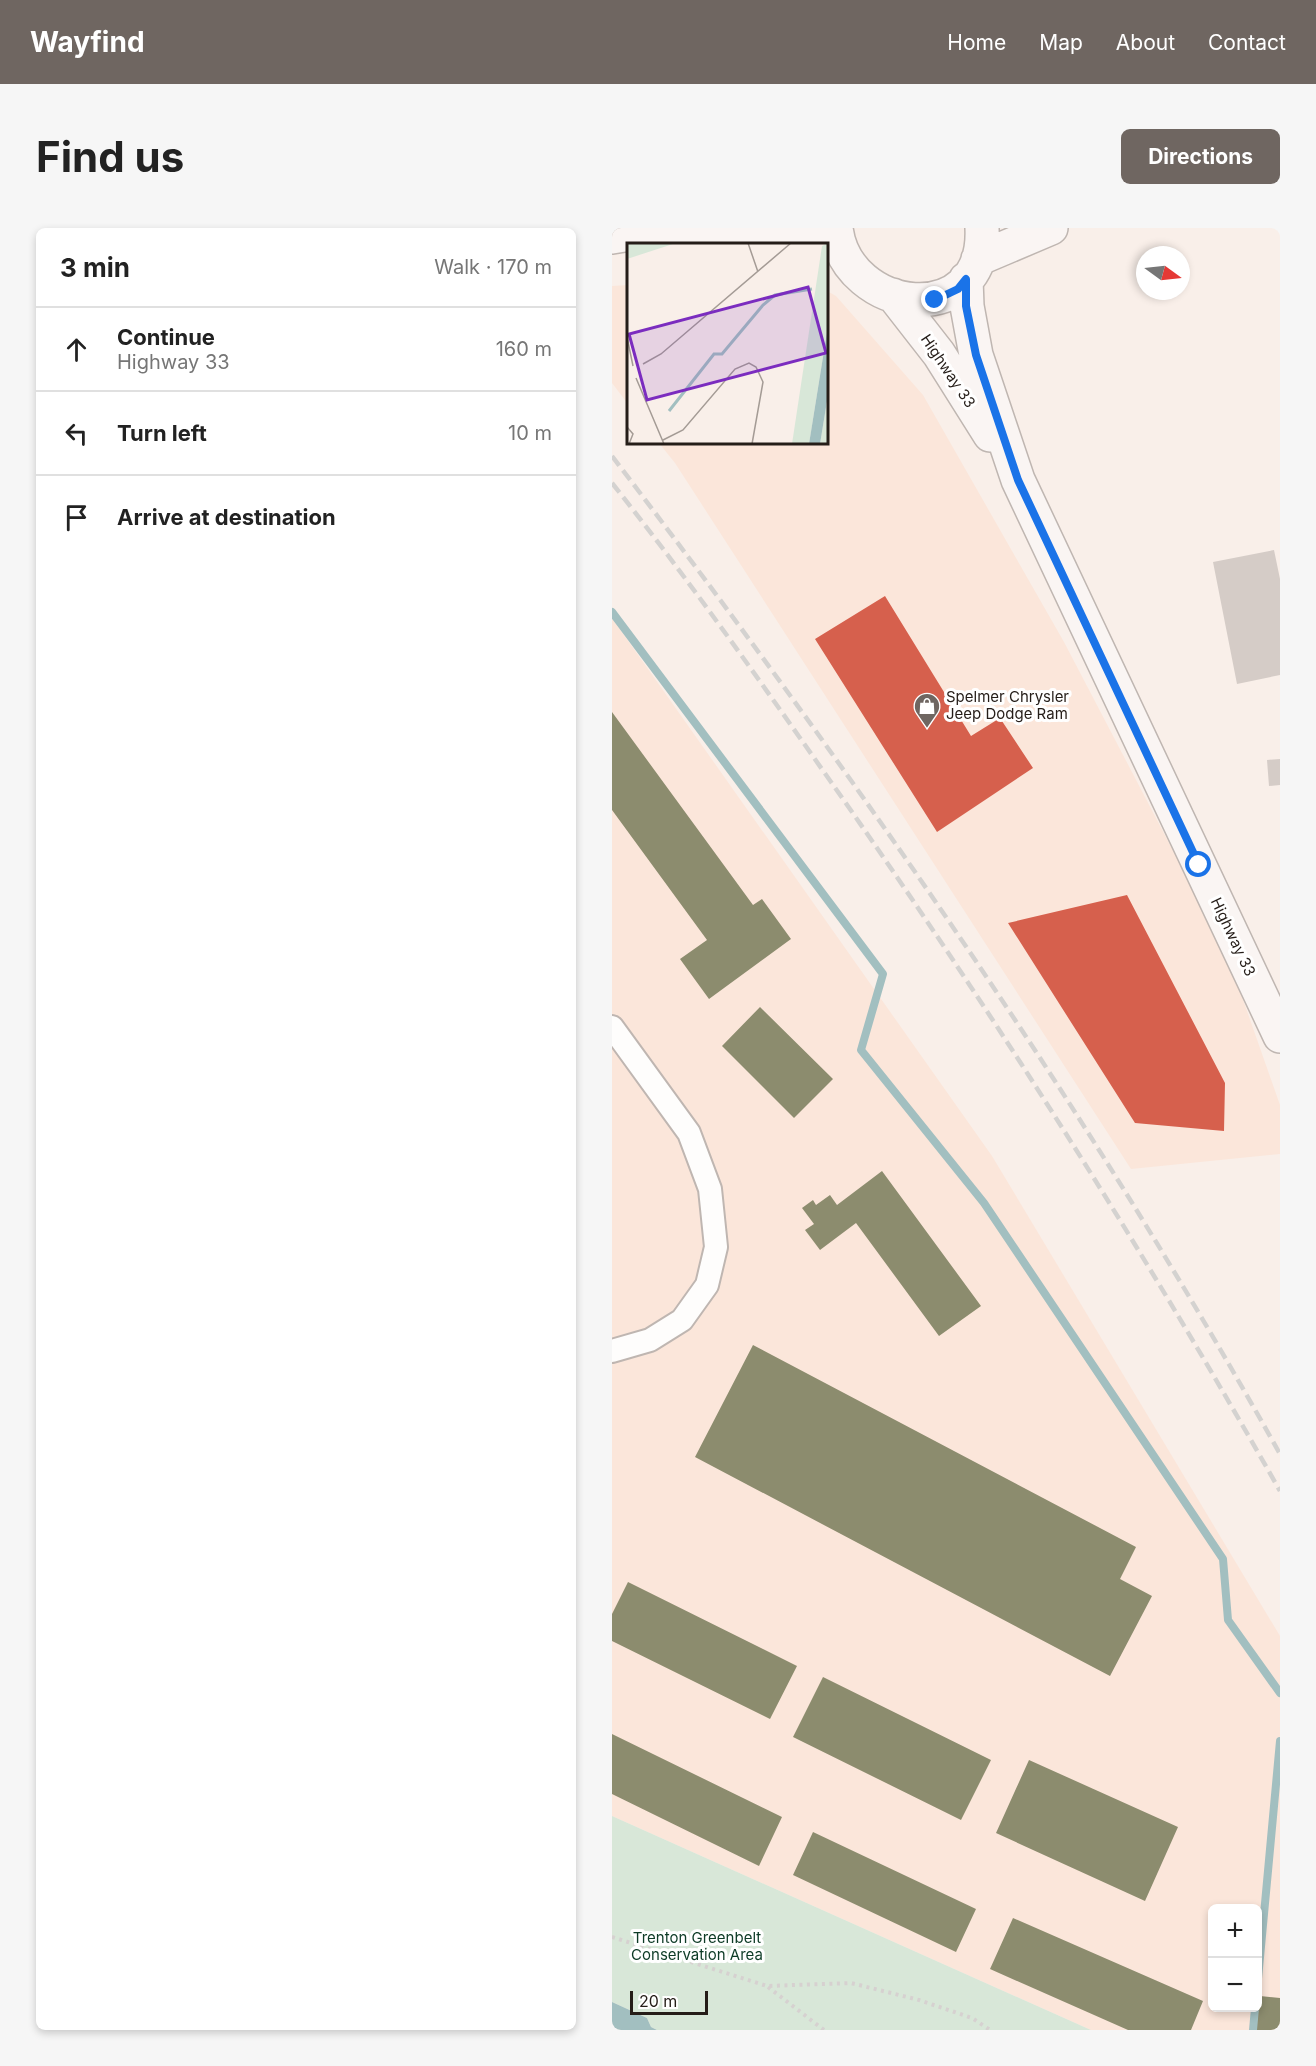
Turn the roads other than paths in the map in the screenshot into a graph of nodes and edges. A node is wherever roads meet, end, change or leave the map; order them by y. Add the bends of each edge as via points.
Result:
1 (1051, 228) edge
2 (664, 229) edge
3 (612, 237) edge
4 (832, 242) edge
5 (975, 255) edge
6 (893, 295) junction
7 (1018, 480) junction
8 (612, 1026) edge
9 (1280, 1036) edge
10 (612, 1351) edge

1 - 5 main road
2 - 3 main road
2 - 4 main road
4 - 6 main road via 859,276
5 - 6 main road via 958,289 935,300
5 - 7 main road, Highway 33 via 966,306 976,355
6 - 7 main road, Highway 33 via 939,354
7 - 9 main road, Highway 33
8 - 10 street via 689,1133 710,1189 716,1247 707,1285 682,1320 650,1340

